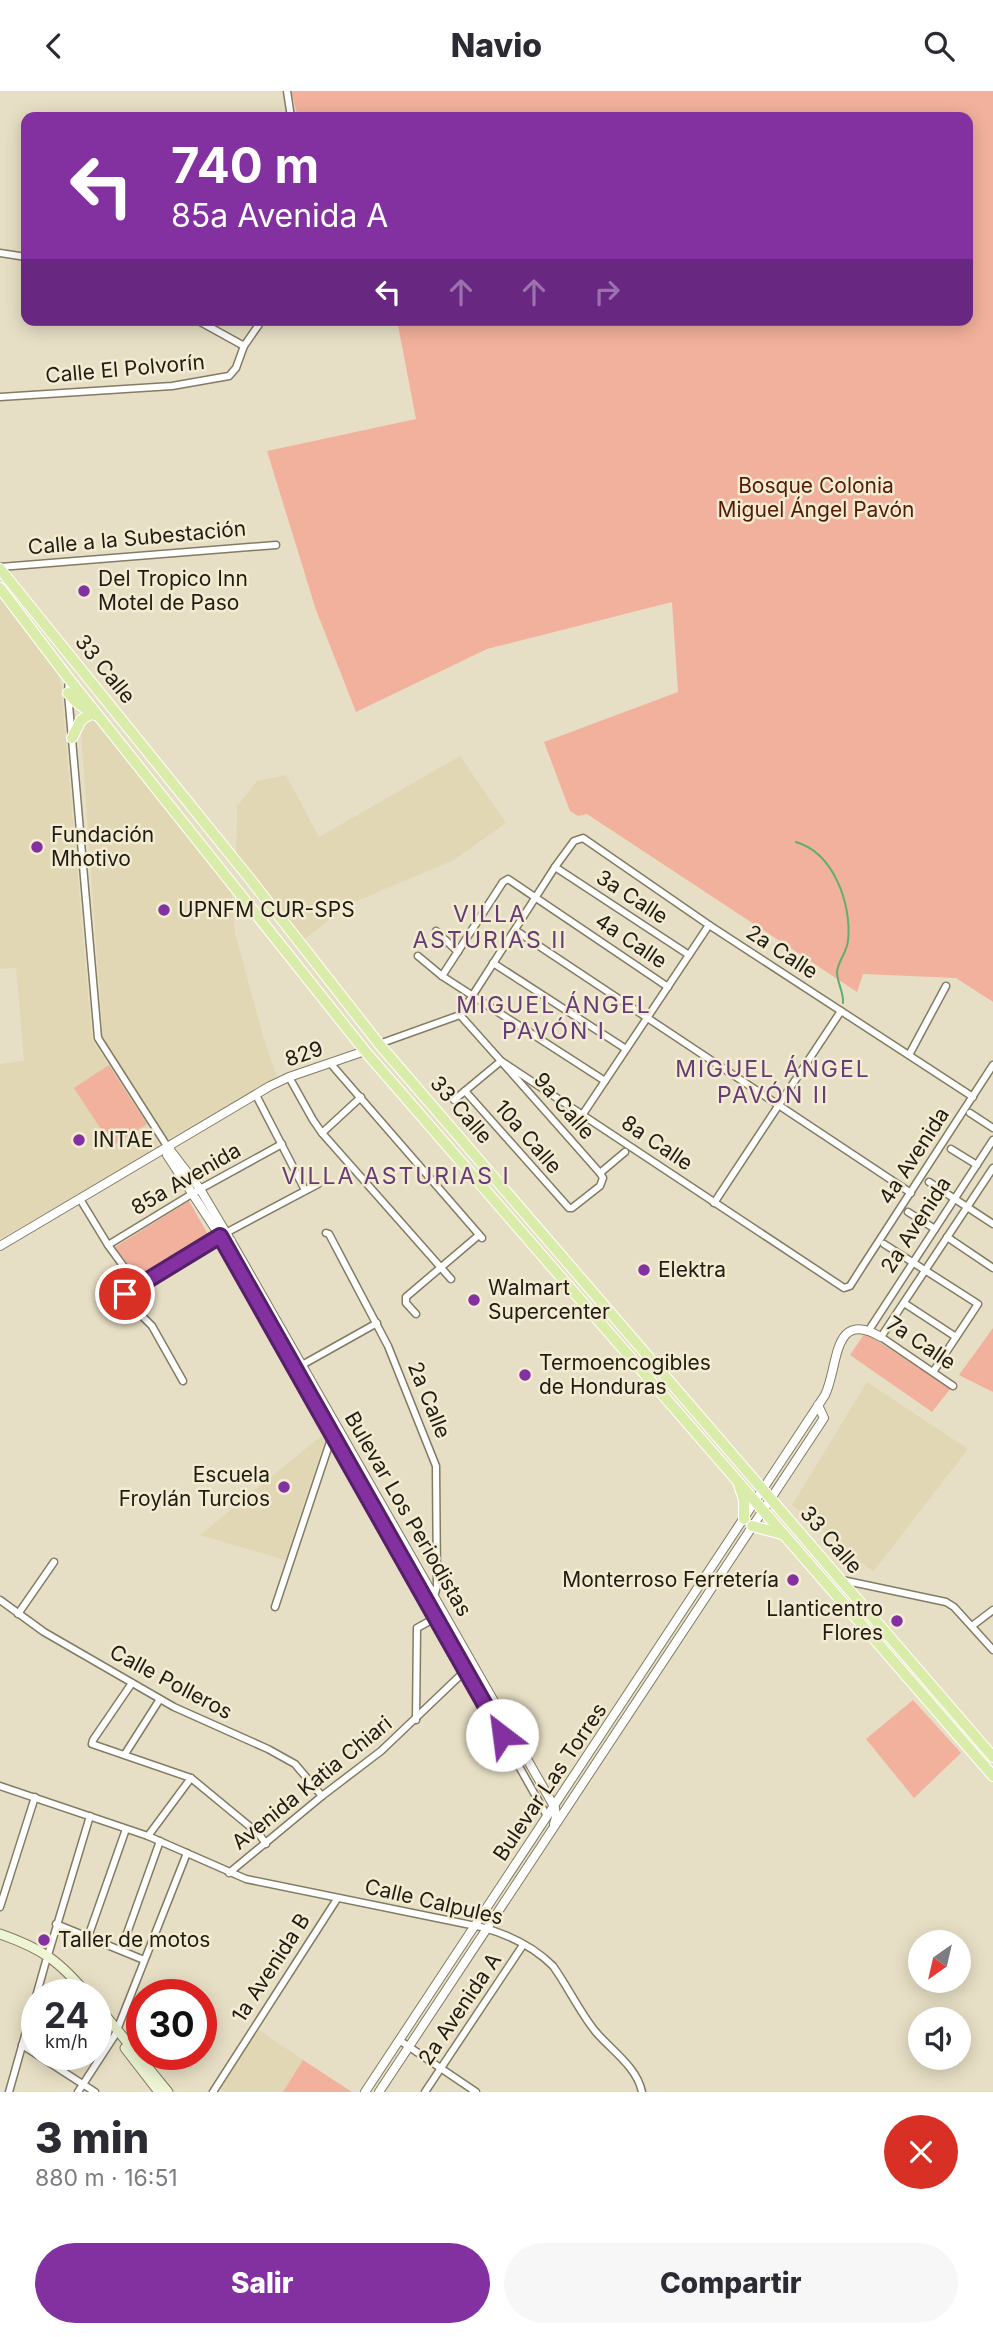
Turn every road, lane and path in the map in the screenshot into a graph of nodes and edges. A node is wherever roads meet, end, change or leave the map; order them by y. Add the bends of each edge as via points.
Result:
1 (287, 91) edge
2 (290, 112) edge
3 (0, 253) edge
4 (21, 256) edge
5 (207, 326) edge
6 (258, 326) edge
7 (244, 347) junction
8 (0, 397) edge
9 (276, 545) dead end
10 (0, 568) edge
11 (0, 588) edge
12 (47, 629) junction
13 (69, 679) junction
14 (68, 693) junction
15 (92, 713) junction
16 (119, 717) junction
17 (102, 718) junction
18 (72, 738) junction
19 (555, 867) junction
20 (536, 897) junction
21 (709, 925) junction
22 (515, 930) junction
23 (436, 931) dead end
24 (458, 952) junction
25 (689, 955) junction
26 (418, 956) dead end
27 (493, 963) junction
28 (442, 976) junction
29 (946, 986) dead end
30 (668, 987) junction
31 (473, 995) junction
32 (841, 1011) junction
33 (460, 1015) junction
34 (647, 1018) junction
35 (379, 1044) junction
36 (626, 1049) junction
37 (365, 1051) junction
38 (909, 1055) junction
39 (501, 1061) junction
40 (331, 1064) junction
41 (993, 1065) edge
42 (289, 1077) junction
43 (605, 1081) junction
44 (465, 1091) junction
45 (256, 1094) junction
46 (361, 1097) junction
47 (973, 1097) junction
48 (454, 1100) dead end
49 (779, 1105) junction
50 (971, 1113) dead end
51 (583, 1114) junction
52 (993, 1128) edge
53 (322, 1133) junction
54 (993, 1140) edge
55 (282, 1144) junction
56 (167, 1146) junction
57 (951, 1149) dead end
58 (625, 1151) dead end
59 (977, 1165) junction
60 (600, 1173) junction
61 (992, 1173) edge
62 (929, 1182) dead end
63 (318, 1184) dead end
64 (305, 1190) junction
65 (197, 1191) junction
66 (911, 1193) junction
67 (955, 1199) junction
68 (82, 1203) junction
69 (714, 1203) junction
70 (967, 1207) junction
71 (908, 1212) dead end
72 (993, 1224) edge
73 (935, 1229) junction
74 (326, 1233) dead end
75 (226, 1237) junction
76 (947, 1237) junction
77 (884, 1244) dead end
78 (0, 1245) edge
79 (108, 1245) junction
80 (913, 1263) junction
81 (440, 1267) junction
82 (993, 1268) edge
83 (925, 1270) junction
84 (451, 1279) dead end
85 (138, 1286) junction
86 (845, 1288) joint
87 (125, 1294) dead end
88 (904, 1303) junction
89 (416, 1314) dead end
90 (145, 1318) dead end
91 (377, 1323) junction
92 (869, 1330) junction
93 (881, 1337) junction
94 (956, 1337) junction
95 (302, 1365) junction
96 (933, 1372) junction
97 (183, 1381) dead end
98 (953, 1386) dead end
99 (818, 1405) junction
100 (335, 1431) junction
101 (733, 1475) junction
102 (763, 1490) junction
103 (770, 1499) junction
104 (760, 1505) junction
105 (748, 1522) junction
106 (787, 1536) junction
107 (54, 1562) dead end
108 (840, 1579) junction
109 (434, 1597) junction
110 (0, 1599) edge
111 (275, 1607) dead end
112 (993, 1611) edge
113 (18, 1614) junction
114 (440, 1616) junction
115 (972, 1626) junction
116 (993, 1650) edge
117 (473, 1665) junction
118 (465, 1671) junction
119 (132, 1683) junction
120 (160, 1699) junction
121 (416, 1720) junction
122 (125, 1754) junction
123 (993, 1757) edge
124 (993, 1776) edge
125 (191, 1778) junction
126 (0, 1786) edge
127 (322, 1795) junction
128 (35, 1797) junction
129 (553, 1805) junction
130 (90, 1816) junction
131 (547, 1816) junction
132 (126, 1829) junction
133 (148, 1836) junction
134 (547, 1839) junction
135 (160, 1841) junction
136 (265, 1844) junction
137 (187, 1853) junction
138 (229, 1873) junction
139 (505, 1880) junction
140 (514, 1887) junction
141 (337, 1899) junction
142 (0, 1907) edge
143 (56, 1924) junction
144 (474, 1927) junction
145 (488, 1929) junction
146 (0, 1934) edge
147 (88, 1937) junction
148 (0, 1939) edge
149 (523, 1945) junction
150 (121, 1950) junction
151 (47, 1958) junction
152 (144, 1960) junction
153 (41, 1979) edge
154 (70, 1979) edge
155 (112, 2026) edge
156 (112, 2028) edge
157 (116, 2032) junction
158 (399, 2041) junction
159 (408, 2047) junction
160 (21, 2049) edge
161 (441, 2069) junction
162 (60, 2070) edge
163 (83, 2085) junction
164 (9, 2092) edge
165 (78, 2092) edge
166 (94, 2092) edge
167 (159, 2092) edge
168 (168, 2092) edge
169 (213, 2092) edge
170 (365, 2092) edge
171 (379, 2092) edge
172 (425, 2092) edge
173 (477, 2092) edge
174 (642, 2092) edge

1 - 2 street
3 - 4 street
5 - 7 street
6 - 7 street, Calle El Polvorín
7 - 8 street, Calle El Polvorín via 229,376 191,384
9 - 10 street, Calle a la Subestación
10 - 12 main road, 33 Calle
11 - 13 main road, 33 Calle
12 - 13 main road via 72,673
12 - 16 main road, 33 Calle
13 - 14 street, Bulevar Los Periodistas
13 - 16 main road via 81,680
13 - 17 main road, 33 Calle
14 - 15 main road
14 - 18 street, Bulevar Los Periodistas
15 - 17 main road
15 - 18 main road via 81,720
16 - 35 main road, 33 Calle
17 - 37 main road, 33 Calle
18 - 56 street, Bulevar Los Periodistas via 98,1038
19 - 20 street
19 - 21 street, 2a Calle via 574,841 583,838
19 - 25 street, 3a Calle
20 - 22 street
20 - 24 street, 4a Calle via 505,879
20 - 30 street, 4a Calle
21 - 25 street
21 - 32 street, 2a Calle
22 - 27 street
22 - 34 street
23 - 24 street
24 - 28 street
25 - 30 street
26 - 28 street
27 - 31 street
27 - 36 street
28 - 31 street
29 - 38 street
30 - 34 street
31 - 33 street
31 - 43 street
32 - 38 street, 2a Calle
32 - 49 street
33 - 35 street
33 - 39 street, 8a Calle
34 - 36 street
34 - 49 street
35 - 102 main road, 33 Calle
36 - 43 street
37 - 40 street, 829
37 - 101 main road, 33 Calle
38 - 47 street, 2a Calle
39 - 44 street
39 - 51 street, 8a Calle
39 - 60 street, 9a Calle
40 - 42 street, 829
40 - 46 street
41 - 47 street, 4a Avenida
42 - 45 street, 829
42 - 53 street
43 - 51 street
44 - 48 street
44 - 60 street, 10a Calle via 565,1206 572,1208 600,1186
45 - 55 street
45 - 56 street, 829
46 - 53 street
46 - 81 street via 481,1236
47 - 66 street, 4a Avenida
49 - 66 street
49 - 69 street
50 - 52 street
51 - 69 street, 8a Calle
53 - 81 street
54 - 59 street, 2a Avenida
55 - 64 street
55 - 65 street, 85a Avenida
56 - 65 street, Bulevar Los Periodistas via 167,1155
56 - 68 street, 829
57 - 59 street
58 - 60 street
59 - 67 street, 2a Avenida
61 - 70 street, 2a Avenida
62 - 67 street
63 - 64 street
64 - 75 street
65 - 75 street, Bulevar Los Periodistas
65 - 79 street, 85a Avenida
66 - 86 street, 4a Avenida
67 - 70 street
67 - 73 street, 2a Avenida
68 - 78 street, 829
68 - 79 street
69 - 86 street, 8a Calle
70 - 72 street
70 - 76 street, 2a Avenida
71 - 73 street
73 - 80 street, 2a Avenida
74 - 91 street, 2a Calle
75 - 85 street
75 - 95 street, Bulevar Los Periodistas
75 - 100 street, Bulevar Los Periodistas
76 - 82 street
76 - 83 street, 2a Avenida
77 - 80 street
79 - 85 street
80 - 83 street
80 - 92 street, 2a Avenida
81 - 84 street
81 - 89 street via 406,1297
83 - 88 street, 2a Avenida
83 - 94 street via 978,1304
85 - 87 street
88 - 93 street, 2a Avenida
88 - 94 street
90 - 97 street
91 - 95 street
91 - 109 street, 2a Calle via 436,1466
92 - 93 street, 7a Calle
92 - 99 street via 849,1331 841,1340 830,1385
93 - 96 street, 7a Calle
94 - 96 street
95 - 100 street, Bulevar Los Periodistas
96 - 98 street, 7a Calle
99 - 102 street, Bulevar Las Torres
99 - 103 street, Bulevar Las Torres via 824,1418
100 - 109 street, Bulevar Los Periodistas
100 - 111 street
100 - 114 street, Bulevar Los Periodistas
101 - 104 main road, 33 Calle
101 - 105 main road
102 - 103 main road, 33 Calle
102 - 104 street, Bulevar Las Torres
103 - 104 street, Bulevar Las Torres
103 - 108 main road, 33 Calle
104 - 105 street, Bulevar Las Torres
104 - 106 main road, 33 Calle
105 - 106 main road
105 - 129 street, Bulevar Las Torres
105 - 134 street, Bulevar Las Torres
106 - 124 main road, 33 Calle
107 - 113 street
108 - 115 street via 941,1600
108 - 123 main road, 33 Calle
109 - 114 street, Bulevar Los Periodistas
110 - 113 street, Calle Polleros
112 - 115 street
113 - 119 street, Calle Polleros
114 - 117 street, Bulevar Los Periodistas
114 - 118 street, Bulevar Los Periodistas
114 - 121 street via 417,1628
115 - 116 street
117 - 118 street, Avenida Katia Chiari
117 - 129 street, Bulevar Los Periodistas
118 - 121 street, Avenida Katia Chiari
118 - 131 street, Bulevar Los Periodistas
119 - 120 street, Calle Polleros
119 - 122 street via 92,1742
120 - 122 street
120 - 127 street, Calle Polleros via 295,1764
121 - 127 street, Avenida Katia Chiari
122 - 125 street
125 - 133 street
125 - 136 street
126 - 128 street, Avenida Katia Chiari
127 - 136 street, Avenida Katia Chiari
128 - 130 street, Avenida Katia Chiari
128 - 142 street
129 - 131 street, Bulevar Las Torres
129 - 134 street via 556,1817
130 - 132 street, Avenida Katia Chiari
130 - 143 street
131 - 139 street, Bulevar Las Torres
132 - 133 street, Avenida Katia Chiari
132 - 147 street
133 - 135 street, Avenida Katia Chiari
134 - 140 street, Bulevar Las Torres
135 - 137 street, Avenida Katia Chiari
135 - 150 street
136 - 138 street, Avenida Katia Chiari
137 - 138 street, Avenida Katia Chiari
137 - 152 street
138 - 141 street, Calle Calpules
139 - 140 street via 508,1887
139 - 144 street, Bulevar Las Torres
140 - 145 street, Bulevar Las Torres
141 - 144 street, Calle Calpules
141 - 169 street, 1a Avenida B
143 - 147 street
143 - 151 street
144 - 145 street, Calle Calpules
144 - 158 street, Bulevar Las Torres
145 - 149 street, Calle Calpules
145 - 159 street, Bulevar Las Torres
146 - 151 main road
147 - 150 street
148 - 151 main road
149 - 161 street, 2a Avenida A
149 - 174 street, Calle Calpules via 552,1966 595,2031 628,2066
150 - 152 street
151 - 153 street
151 - 154 main road
152 - 157 street
155 - 157 main road
156 - 157 main road
157 - 163 street
157 - 167 main road
157 - 168 main road
158 - 159 street
158 - 170 street, Bulevar Las Torres
159 - 161 street
159 - 171 street, Bulevar Las Torres
160 - 164 street
161 - 172 street, 2a Avenida A
161 - 173 street
162 - 163 street
163 - 165 street
163 - 166 street

